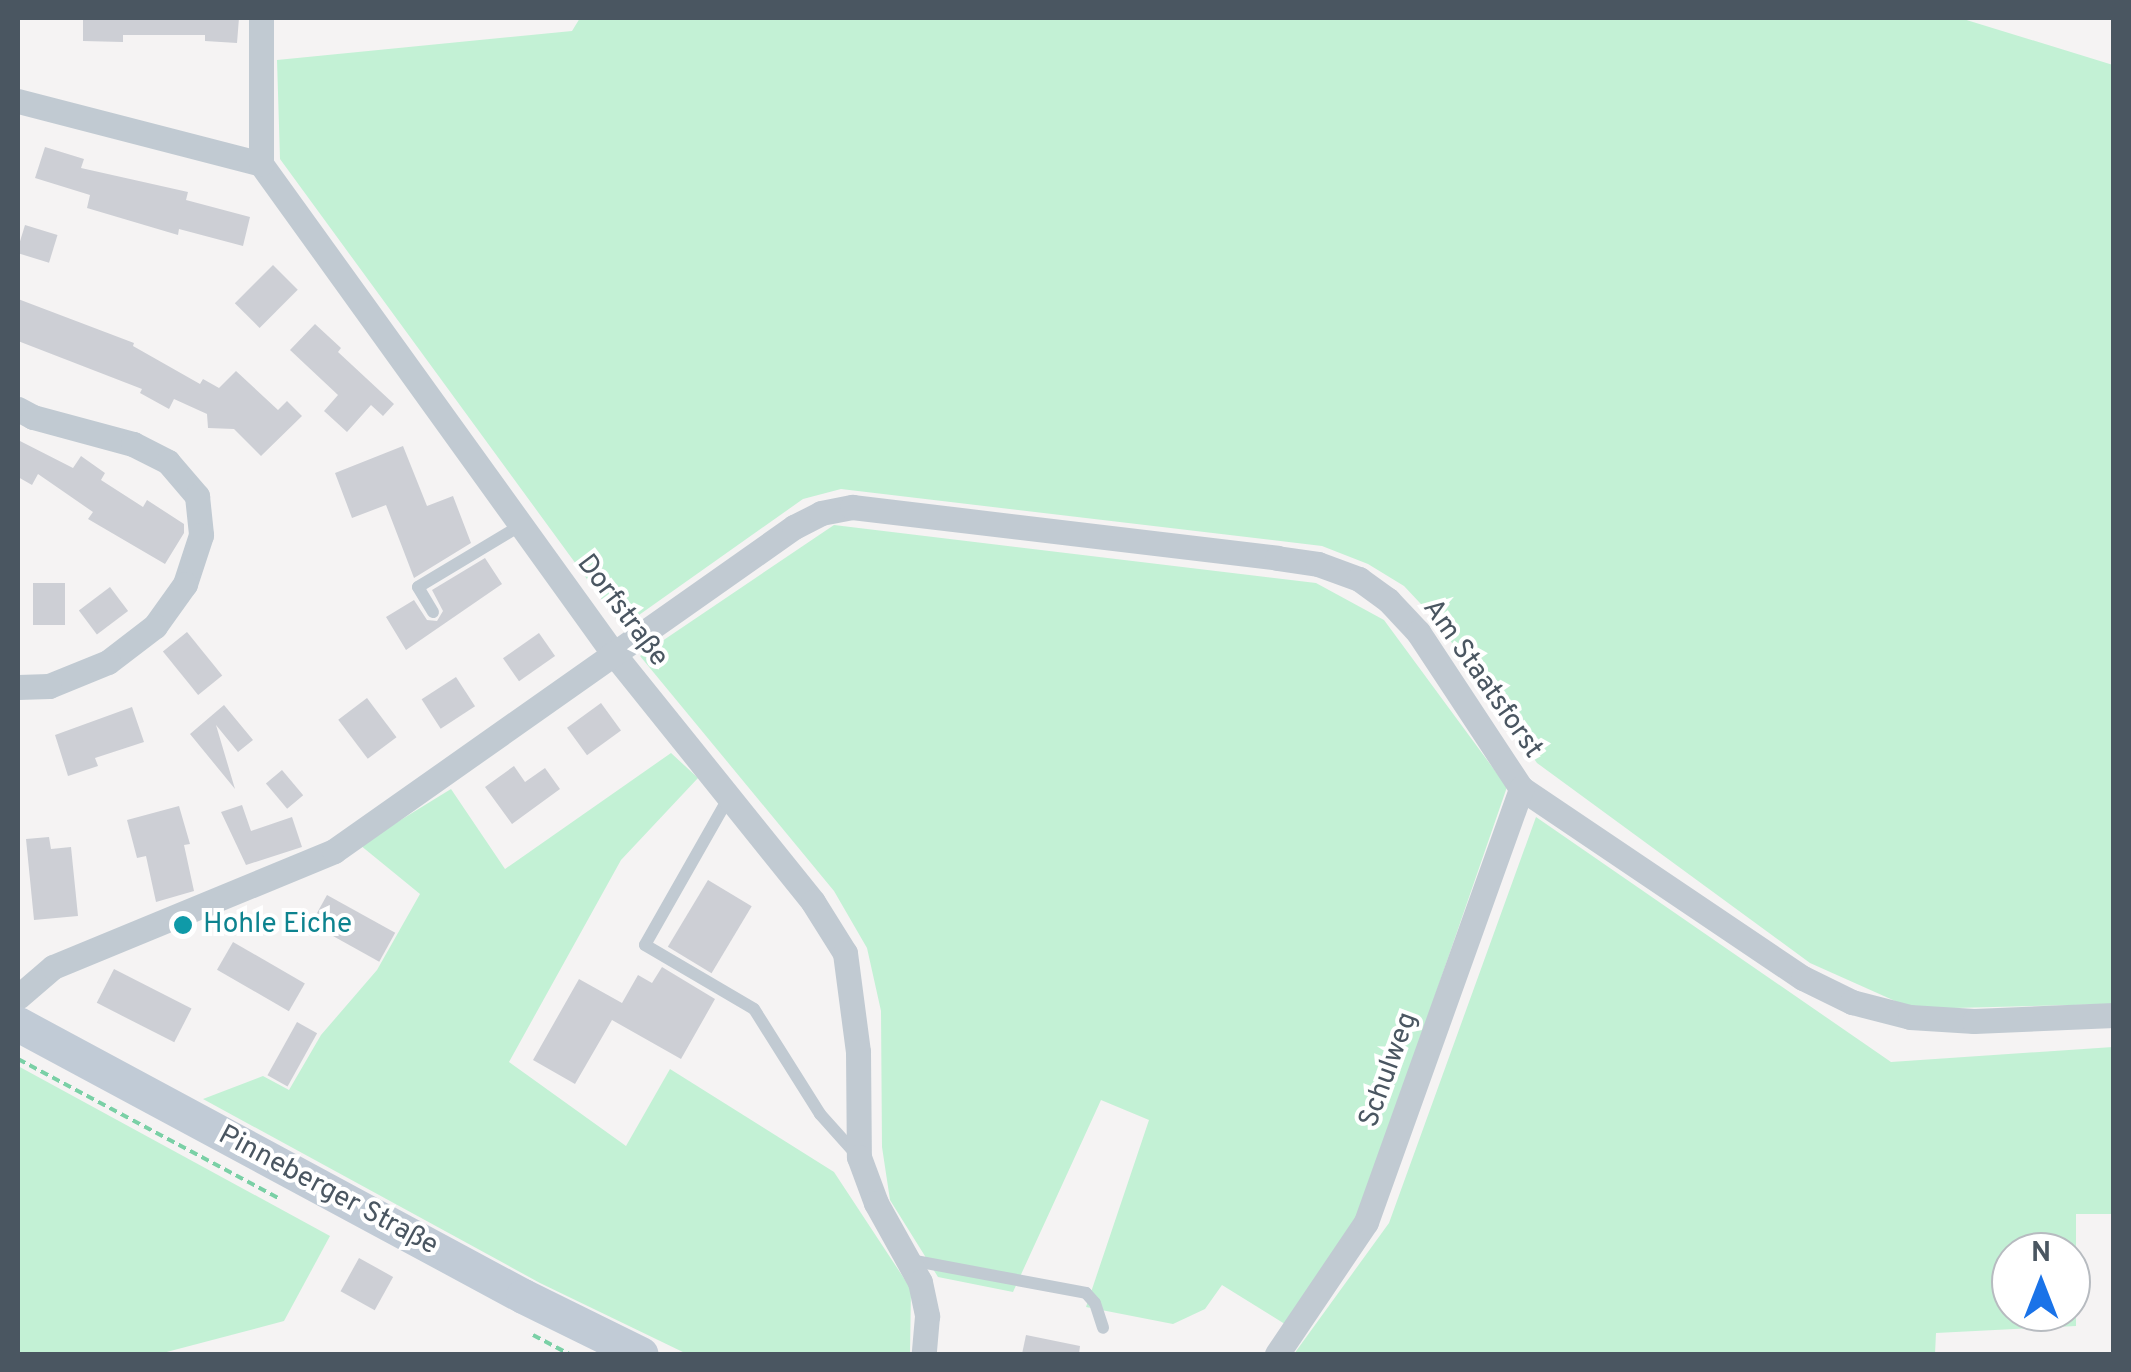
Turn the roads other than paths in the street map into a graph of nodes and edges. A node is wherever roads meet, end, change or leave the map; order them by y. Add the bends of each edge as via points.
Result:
1 (261, 18) edge
2 (18, 101) edge
3 (260, 164) junction
4 (18, 409) edge
5 (521, 525) junction
6 (433, 612) dead end
7 (613, 653) junction
8 (18, 687) edge
9 (1520, 788) junction
10 (729, 797) junction
11 (18, 997) edge
12 (2114, 1016) edge
13 (18, 1024) edge
14 (859, 1158) junction
15 (907, 1259) junction
16 (1104, 1328) dead end
17 (641, 1354) edge
18 (924, 1354) edge
19 (1277, 1354) edge

1 - 3 street
2 - 3 street
3 - 5 street, Dorfstraße
4 - 8 street via 133,444 168,462 197,496 201,535 185,584 155,626 108,662 49,686
5 - 6 lane via 418,587
5 - 7 street, Dorfstraße
7 - 9 street, Am Staatsforst via 794,528 852,506 1318,564 1359,578 1408,621
7 - 10 street, Dorfstraße
7 - 11 street via 334,850 68,961
9 - 12 street, Am Staatsforst via 1803,978 1852,1002 1910,1017 1974,1021
9 - 19 street, Schulweg via 1366,1222
10 - 14 street, Dorfstraße via 845,952 858,1052
10 - 14 lane via 645,944 754,1009 820,1114
13 - 17 main road, Pinneberger Straße
14 - 15 street, Dorfstraße
15 - 16 lane via 1086,1293
15 - 18 street, Dorfstraße via 927,1316

